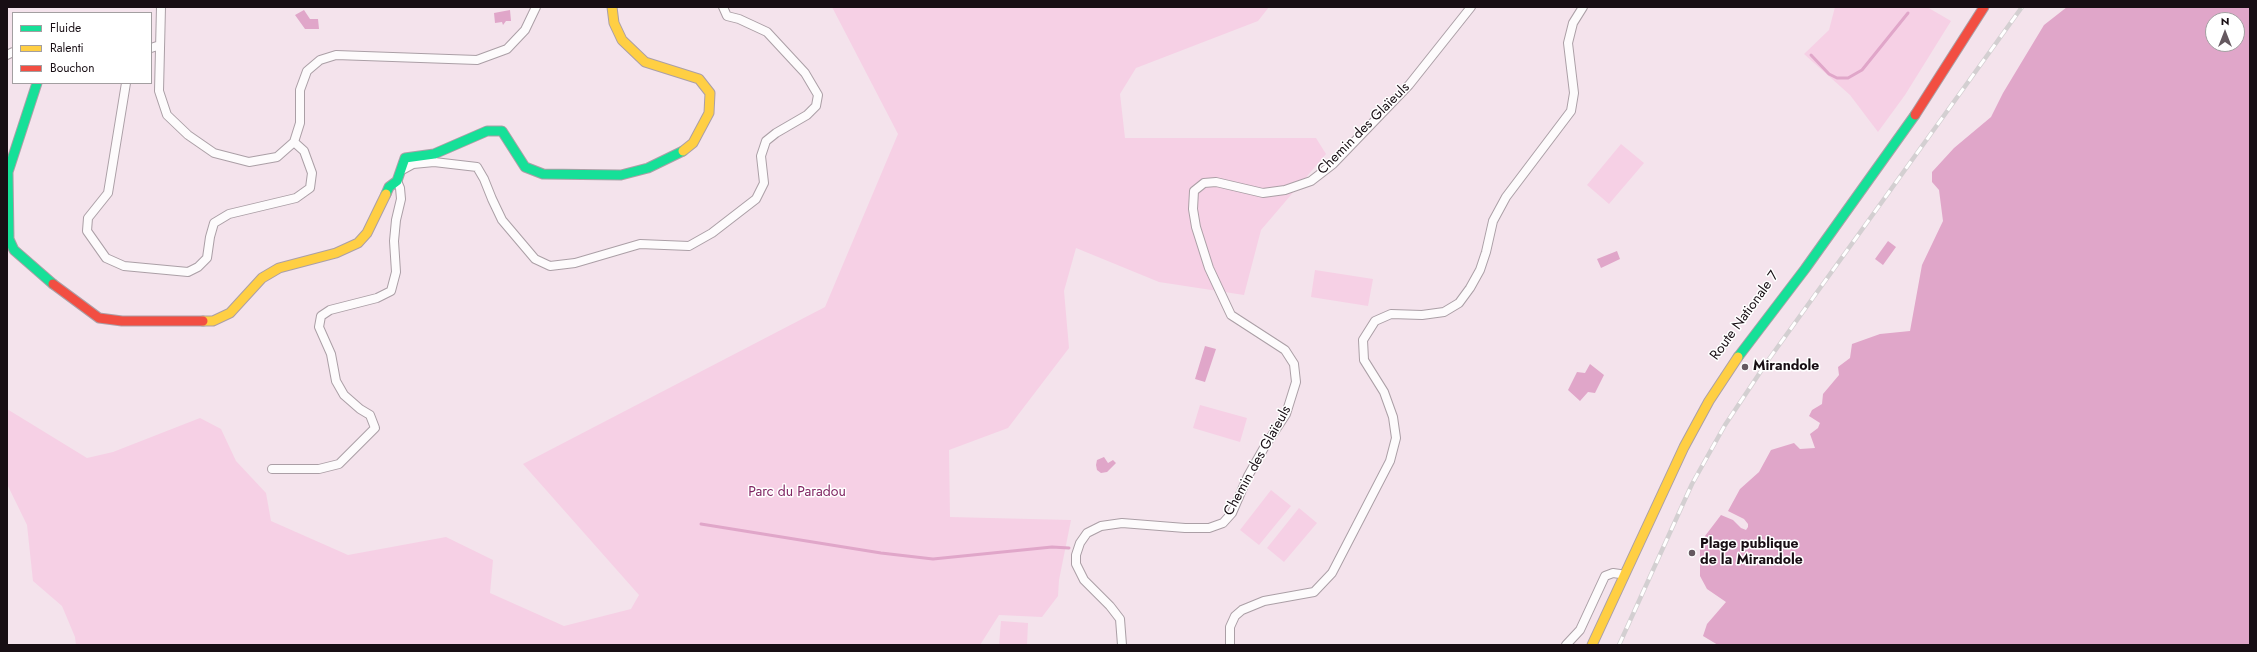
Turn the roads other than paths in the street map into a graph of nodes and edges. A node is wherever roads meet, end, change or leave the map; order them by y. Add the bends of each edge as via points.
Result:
1 (161, 7) edge
2 (536, 7) edge
3 (612, 7) edge
4 (724, 7) edge
5 (1471, 7) edge
6 (1583, 7) edge
7 (1977, 7) edge
8 (1984, 7) edge
9 (1969, 28) junction
10 (160, 45) junction
11 (152, 48) edge
12 (37, 84) edge
13 (126, 84) edge
14 (294, 142) junction
15 (402, 170) junction
16 (397, 181) junction
17 (272, 469) dead end
18 (1620, 574) junction
19 (1122, 645) edge
20 (1230, 645) edge
21 (1566, 645) edge
22 (1586, 645) edge
23 (1592, 645) edge

1 - 10 street
2 - 14 street via 525,30 507,49 477,60 336,55 320,60 307,71 300,90 300,123
3 - 15 main road via 614,23 622,40 645,62 699,79 710,93 709,113 693,142 680,153 648,168 621,176 543,174 525,167 502,131 487,131 434,154 405,158
4 - 15 street via 727,16 739,18 768,32 805,73 818,95 816,106 807,115 776,133 766,142 761,156 764,183 756,199 712,233 689,246 640,244 575,263 550,266 535,259 502,220 476,167 434,162 413,164
5 - 19 street, Chemin des Glaïeuls via 1410,85 1333,164 1311,180 1285,190 1263,193 1216,182 1204,183 1194,191 1196,227 1209,268 1231,315 1285,350 1294,364 1296,382 1286,414 1248,476 1232,513 1223,523 1209,528 1185,528 1122,522 1101,526 1087,533 1080,543 1076,564 1084,580 1120,619
6 - 20 street via 1574,22 1568,43 1574,93 1571,111 1506,197 1493,221 1484,258 1470,288 1459,303 1444,312 1422,315 1391,314 1375,321 1363,340 1364,360 1384,392 1393,417 1396,438 1390,460 1332,573 1314,592 1264,601 1242,610 1235,616 1230,627
7 - 9 main road
8 - 9 main road, Route Nationale 7
9 - 18 main road, Route Nationale 7 via 1885,149 1712,387 1670,463
9 - 23 main road via 1926,99 1709,401 1684,447
10 - 11 street
10 - 14 street via 159,91 167,115 188,135 214,153 249,162 277,157
12 - 16 main road via 8,172 9,239 14,250 39,273 99,318 122,321 213,321 230,313 262,278 279,268 336,253 358,243 367,233 389,187
13 - 14 street via 108,193 88,218 87,232 106,258 124,266 188,272 207,258 214,223 230,214 296,198 310,188 312,173 304,151
15 - 16 main road
16 - 17 street via 401,199 394,241 396,272 391,291 377,298 330,310 320,316 319,327 331,354 336,381 344,395 370,415 375,428 339,464 319,469
18 - 21 street via 1605,576 1580,630
18 - 22 main road, Route Nationale 7

